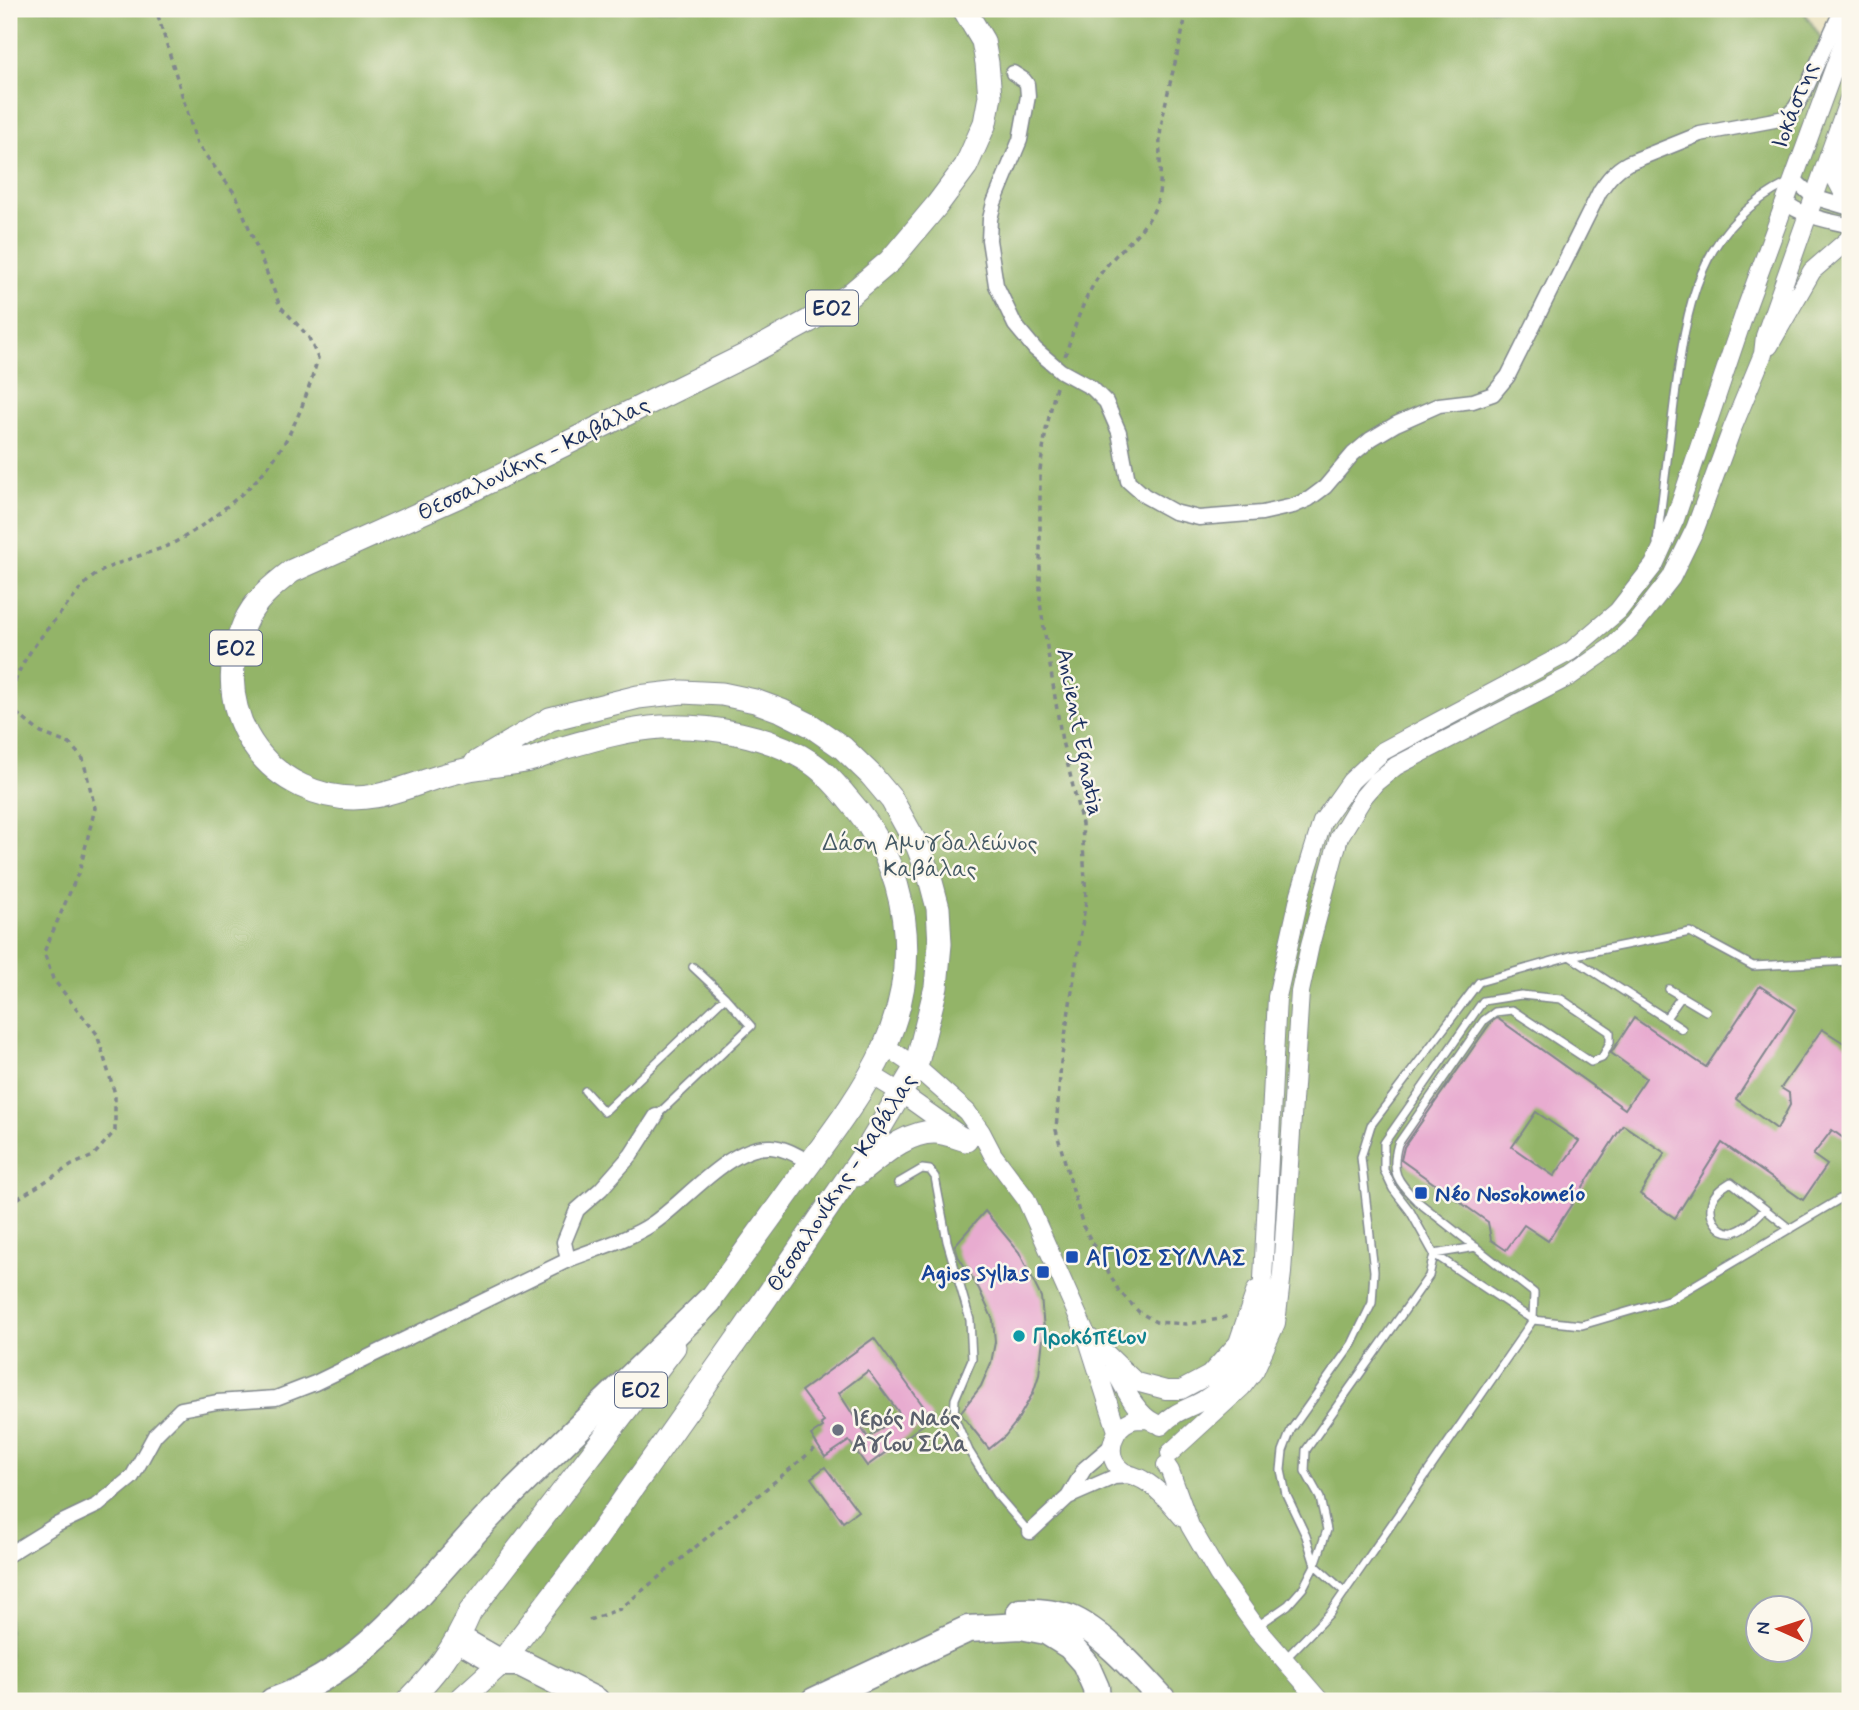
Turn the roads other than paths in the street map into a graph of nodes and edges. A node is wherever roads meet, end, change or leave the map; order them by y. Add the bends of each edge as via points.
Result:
1 (964, 9) edge
2 (1842, 9) edge
3 (1850, 25) edge
4 (1013, 73) dead end
5 (1850, 96) edge
6 (1838, 131) junction
7 (1791, 181) junction
8 (1813, 197) junction
9 (1785, 202) junction
10 (1850, 207) edge
11 (1807, 214) junction
12 (1850, 226) edge
13 (1850, 238) edge
14 (1763, 354) junction
15 (1654, 564) junction
16 (464, 769) junction
17 (1570, 956) junction
18 (1850, 961) edge
19 (693, 967) dead end
20 (1669, 989) dead end
21 (725, 997) junction
22 (1681, 997) junction
23 (1706, 1011) dead end
24 (1666, 1018) junction
25 (1682, 1029) dead end
26 (885, 1046) junction
27 (916, 1067) junction
28 (870, 1074) junction
29 (585, 1091) dead end
30 (901, 1093) junction
31 (656, 1116) joint
32 (966, 1140) junction
33 (993, 1155) junction
34 (810, 1163) junction
35 (898, 1183) dead end
36 (841, 1189) junction
37 (1850, 1193) edge
38 (1417, 1201) junction
39 (1765, 1209) junction
40 (1410, 1211) junction
41 (1790, 1229) junction
42 (1476, 1247) junction
43 (1434, 1254) junction
44 (568, 1260) junction
45 (1265, 1260) junction
46 (709, 1301) junction
47 (1533, 1320) junction
48 (1086, 1334) junction
49 (1106, 1354) junction
50 (1154, 1423) junction
51 (1114, 1439) junction
52 (1168, 1459) junction
53 (1137, 1477) junction
54 (1068, 1497) junction
55 (1190, 1526) junction
56 (1030, 1532) joint
57 (9, 1554) edge
58 (1315, 1565) junction
59 (1345, 1592) junction
60 (1256, 1627) junction
61 (968, 1629) junction
62 (459, 1639) junction
63 (1283, 1660) junction
64 (501, 1662) junction
65 (273, 1701) edge
66 (408, 1701) edge
67 (459, 1701) edge
68 (596, 1701) edge
69 (814, 1701) edge
70 (1097, 1701) edge
71 (1164, 1701) edge
72 (1320, 1701) edge

1 - 16 main road, Θεσσαλονίκης - Καβάλας / ΕΟ2 via 983,41 990,96 985,123 955,182 890,261 869,279 834,306 748,354 468,492 292,571 274,584 247,618 233,660 235,704 258,751 287,778 325,794 364,797
2 - 4 street via 1803,96 1784,118 1700,134 1628,163 1611,176 1508,376 1493,394 1439,405 1396,424 1364,444 1309,499 1283,509 1217,517 1186,517 1145,496 1128,481 1119,432 1106,402 1035,349 1015,325 999,294 989,240 992,211 1020,140 1028,96 1027,84
3 - 7 street, Ιοκάστης
5 - 6 street
6 - 8 street
6 - 10 street via 1835,177
7 - 8 street
7 - 9 street, Ιοκάστης
7 - 15 lane via 1765,196 1727,231 1695,287
8 - 10 street
8 - 11 street
9 - 11 street
9 - 15 street, Ιοκάστης via 1675,519
11 - 12 street
11 - 14 street via 1765,335
13 - 14 street via 1812,271
14 - 52 street via 1695,529 1671,578 1635,624 1570,676 1396,766 1364,796 1339,837 1300,992 1276,1323 1255,1370 1242,1387
15 - 45 street, Ιοκάστης via 1618,611 1571,651 1383,751 1351,781 1322,822 1297,905 1278,997
16 - 26 main road, Θεσσαλονίκης - Καβάλας / ΕΟ2 via 530,760 593,739 659,727 754,737 813,763 868,825 898,885 904,917 902,984
16 - 27 main road, Θεσσαλονίκης - Καβάλας / ΕΟ2 via 550,719 638,696 722,694 755,701 810,725 843,748 882,786 905,822 930,878 940,944 936,987
17 - 18 lane via 1690,932 1753,966
17 - 24 lane
17 - 58 lane via 1479,982 1371,1125 1361,1157 1374,1271 1373,1303 1283,1451 1286,1494
19 - 21 lane
20 - 22 lane
21 - 29 lane via 604,1111
21 - 31 lane via 751,1026
22 - 23 lane
22 - 24 lane
24 - 25 lane
26 - 27 street
26 - 28 main road, Θεσσαλονίκης - Καβάλας / ΕΟ2
27 - 30 main road, Θεσσαλονίκης - Καβάλας / ΕΟ2
27 - 33 street via 967,1112
28 - 30 street
28 - 34 main road, Θεσσαλονίκης - Καβάλας / ΕΟ2
30 - 32 street
30 - 36 main road, Θεσσαλονίκης - Καβάλας / ΕΟ2
31 - 44 street via 631,1154 577,1210 564,1242
32 - 33 street
32 - 36 main road via 932,1132 917,1135 894,1146
33 - 48 street via 1026,1199
34 - 44 street via 779,1148 747,1150 695,1185 652,1224
34 - 46 main road, Θεσσαλονίκης - Καβάλας / ΕΟ2
35 - 56 lane via 922,1169 935,1177 947,1241 970,1320 972,1359 955,1399 954,1417 996,1494
36 - 64 main road, Θεσσαλονίκης - Καβάλας / ΕΟ2 via 602,1530
37 - 41 lane
38 - 40 lane
38 - 40 lane via 1401,1184 1393,1162 1398,1144 1483,1020 1494,1012 1512,1010 1591,1062 1602,1058 1610,1032 1560,999 1521,995 1483,1001 1384,1143 1384,1170
38 - 42 lane
39 - 39 lane via 1731,1182 1712,1200 1711,1215 1722,1230 1733,1232
39 - 41 lane
40 - 43 lane
41 - 47 lane via 1671,1299 1582,1325
42 - 43 lane
42 - 47 lane via 1534,1293
43 - 47 lane
43 - 58 lane via 1429,1276 1306,1450 1305,1471 1320,1498 1327,1530
44 - 57 street via 315,1383 276,1398 181,1409 155,1435 132,1477 98,1505
45 - 49 street via 1238,1343 1219,1366 1196,1383 1181,1390 1144,1385
45 - 50 street, Ιοκάστης via 1262,1319 1247,1353 1230,1377 1204,1399
46 - 62 main road, Θεσσαλονίκης - Καβάλας / ΕΟ2 via 470,1612
46 - 65 highway via 494,1511 410,1605 356,1657 296,1693
47 - 59 lane
48 - 49 street
48 - 51 street
49 - 50 street via 1126,1391
50 - 51 street via 1130,1420
50 - 52 street via 1169,1438
51 - 53 street via 1114,1462 1125,1474
51 - 54 street via 1085,1468
52 - 53 street via 1156,1474
52 - 55 street
53 - 54 street via 1114,1477
53 - 55 street via 1162,1494
54 - 56 street
55 - 60 street
58 - 59 lane
58 - 60 lane via 1288,1605
59 - 63 lane
60 - 63 street
61 - 69 highway
61 - 70 highway via 1021,1626 1059,1638 1085,1662
61 - 71 highway via 976,1620 1010,1612 1069,1618 1087,1627
62 - 64 highway
62 - 66 main road, Θεσσαλονίκης - Καβάλας / ΕΟ2
63 - 72 street
64 - 67 main road, Θεσσαλονίκης - Καβάλας / ΕΟ2
64 - 68 highway via 520,1663

